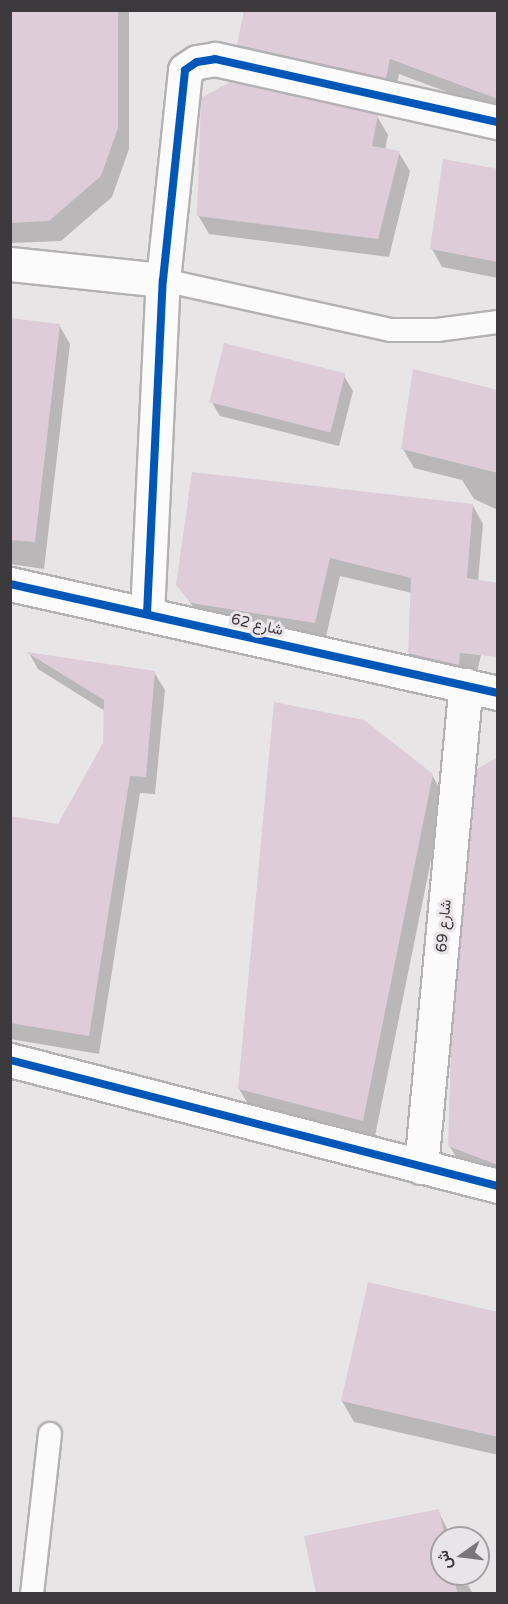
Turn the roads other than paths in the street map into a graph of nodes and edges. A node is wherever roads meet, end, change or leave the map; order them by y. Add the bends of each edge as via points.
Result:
1 (498, 122) edge
2 (10, 264) edge
3 (163, 280) junction
4 (498, 322) edge
5 (10, 584) edge
6 (147, 614) junction
7 (466, 685) junction
8 (498, 693) edge
9 (10, 1060) edge
10 (421, 1167) junction
11 (498, 1186) edge
12 (50, 1434) dead end
13 (32, 1593) edge

1 - 3 street via 215,59 197,62 185,70
2 - 3 street
3 - 4 lane via 391,330 437,330
3 - 6 street
5 - 6 street, شارع 62
6 - 7 street, شارع 62
7 - 8 street, شارع 62
7 - 10 street, شارع 69
9 - 10 street
10 - 11 street
12 - 13 lane

